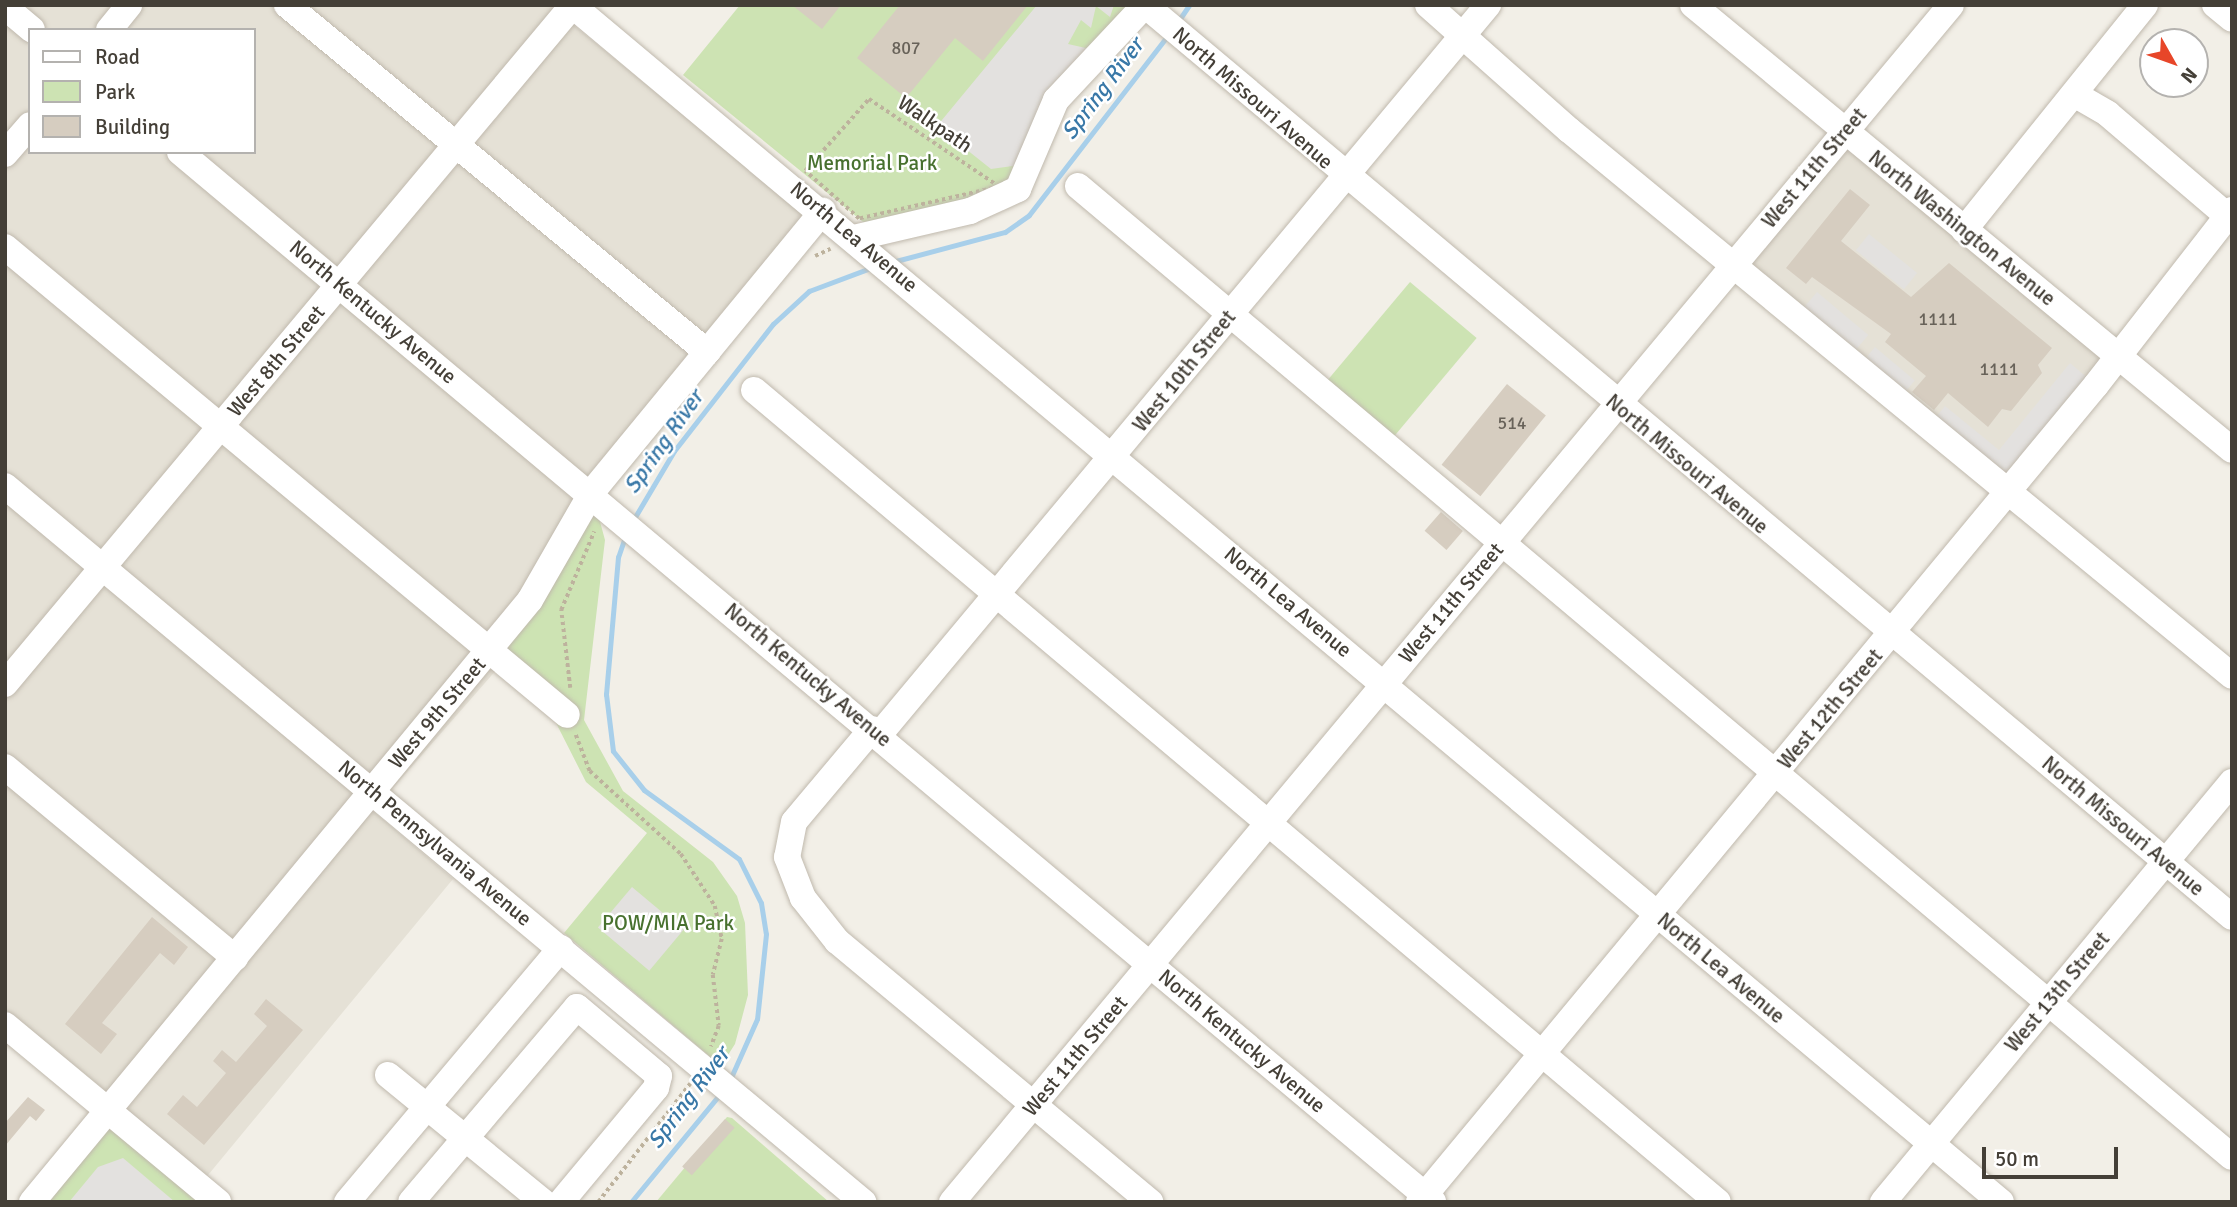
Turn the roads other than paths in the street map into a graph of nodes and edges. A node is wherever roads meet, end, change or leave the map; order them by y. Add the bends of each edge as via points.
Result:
1 (129, 5) edge
2 (287, 5) edge
3 (573, 5) edge
4 (1428, 5) edge
5 (1488, 5) edge
6 (1951, 5) edge
7 (2145, 5) edge
8 (2215, 5) edge
9 (5, 8) edge
10 (1151, 10) edge
11 (1709, 11) edge
12 (2232, 19) edge
13 (30, 28) edge
14 (111, 28) edge
15 (1462, 36) junction
16 (2074, 94) junction
17 (28, 127) edge
18 (1844, 133) junction
19 (455, 146) junction
20 (5, 154) edge
21 (182, 154) edge
22 (1344, 177) junction
23 (1078, 186) dead end
24 (823, 211) junction
25 (2230, 215) edge
26 (1964, 230) junction
27 (859, 243) junction
28 (5, 247) edge
29 (1733, 266) junction
30 (339, 285) junction
31 (1231, 314) junction
32 (707, 352) junction
33 (2116, 354) junction
34 (754, 390) dead end
35 (1616, 405) junction
36 (221, 425) junction
37 (2232, 450) edge
38 (1115, 456) junction
39 (5, 486) edge
40 (592, 492) junction
41 (2008, 492) junction
42 (1502, 543) junction
43 (102, 567) junction
44 (998, 595) junction
45 (1892, 634) junction
46 (489, 650) junction
47 (2232, 676) edge
48 (5, 684) edge
49 (1384, 684) junction
50 (567, 715) road end
51 (876, 733) junction
52 (5, 767) edge
53 (1775, 775) junction
54 (2232, 782) edge
55 (372, 791) junction
56 (1268, 824) junction
57 (2166, 862) junction
58 (1658, 914) junction
59 (2232, 917) edge
60 (561, 948) junction
61 (235, 958) junction
62 (1151, 965) junction
63 (2047, 1003) junction
64 (5, 1025) edge
65 (1541, 1054) junction
66 (388, 1075) dead end
67 (428, 1106) junction
68 (1034, 1106) junction
69 (109, 1111) junction
70 (465, 1137) junction
71 (1931, 1143) junction
72 (2232, 1157) edge
73 (1426, 1199) edge
74 (32, 1202) edge
75 (218, 1202) edge
76 (347, 1202) edge
77 (411, 1202) edge
78 (543, 1202) edge
79 (561, 1202) edge
80 (863, 1202) edge
81 (952, 1202) edge
82 (1150, 1202) edge
83 (1718, 1202) edge
84 (1883, 1202) edge
85 (2001, 1202) edge

1 - 14 street
2 - 19 street
3 - 19 street, West 8th Street
3 - 24 street, North Lea Avenue
4 - 15 street
5 - 15 street, West 10th Street
6 - 18 street, West 11th Street
7 - 16 street
8 - 12 street
9 - 13 street
10 - 22 street, North Missouri Avenue
10 - 27 street via 1056,100 1018,189 970,212
11 - 18 street, North Washington Avenue
15 - 22 street, West 10th Street
15 - 29 street
16 - 25 street via 2109,114
16 - 26 street
17 - 20 street
18 - 26 street, North Washington Avenue
18 - 29 street, West 11th Street
19 - 30 street, West 8th Street
19 - 32 street
21 - 30 street, North Kentucky Avenue
22 - 31 street, West 10th Street
22 - 35 street, North Missouri Avenue
23 - 31 street
24 - 27 street, North Lea Avenue
24 - 32 street, West 9th Street
25 - 33 street, West 12th Street
26 - 33 street, North Washington Avenue
27 - 38 street, North Lea Avenue
28 - 36 street
29 - 35 street, West 11th Street
29 - 41 street
30 - 36 street, West 8th Street
30 - 40 street, North Kentucky Avenue
31 - 38 street, West 10th Street
31 - 42 street
32 - 40 street, West 9th Street
33 - 37 street, North Washington Avenue
33 - 41 street, West 12th Street
34 - 44 street
35 - 42 street, West 11th Street
35 - 45 street, North Missouri Avenue
36 - 43 street, West 8th Street
36 - 46 street
38 - 44 street, West 10th Street
38 - 49 street, North Lea Avenue
39 - 43 street, North Pennsylvania Avenue
40 - 46 street, West 9th Street via 540,587
40 - 51 street, North Kentucky Avenue
41 - 45 street, West 12th Street
41 - 47 street
42 - 49 street, West 11th Street
42 - 53 street
43 - 48 street, West 8th Street
43 - 55 street, North Pennsylvania Avenue
44 - 51 street, West 10th Street
44 - 56 street
45 - 53 street, West 12th Street
45 - 57 street, North Missouri Avenue
46 - 50 street
46 - 55 street, West 9th Street
49 - 56 street, West 11th Street
49 - 58 street, North Lea Avenue
51 - 62 street, North Kentucky Avenue
51 - 68 street, West 10th Street via 794,822 787,851 792,874 837,941
52 - 61 street
53 - 58 street, West 12th Street
53 - 63 street
54 - 57 street, West 13th Street
55 - 60 street, North Pennsylvania Avenue
55 - 61 street, West 9th Street
56 - 62 street, West 11th Street
56 - 65 street
57 - 59 street, North Missouri Avenue
57 - 63 street, West 13th Street
58 - 65 street, West 12th Street
58 - 71 street, North Lea Avenue
60 - 67 street
60 - 80 street, North Pennsylvania Avenue
61 - 69 street, West 9th Street
62 - 68 street, West 11th Street
62 - 73 street, North Kentucky Avenue
63 - 71 street, West 13th Street
63 - 72 street
64 - 69 street
65 - 73 street, West 12th Street
65 - 83 street
66 - 67 street
67 - 70 street
67 - 76 street
68 - 81 street, West 11th Street
68 - 82 street, West 10th Street
69 - 74 street, West 9th Street
69 - 75 street
70 - 77 street
70 - 78 street
70 - 79 street via 570,1010 586,1010 659,1076 656,1088
71 - 84 street, West 13th Street
71 - 85 street, North Lea Avenue

